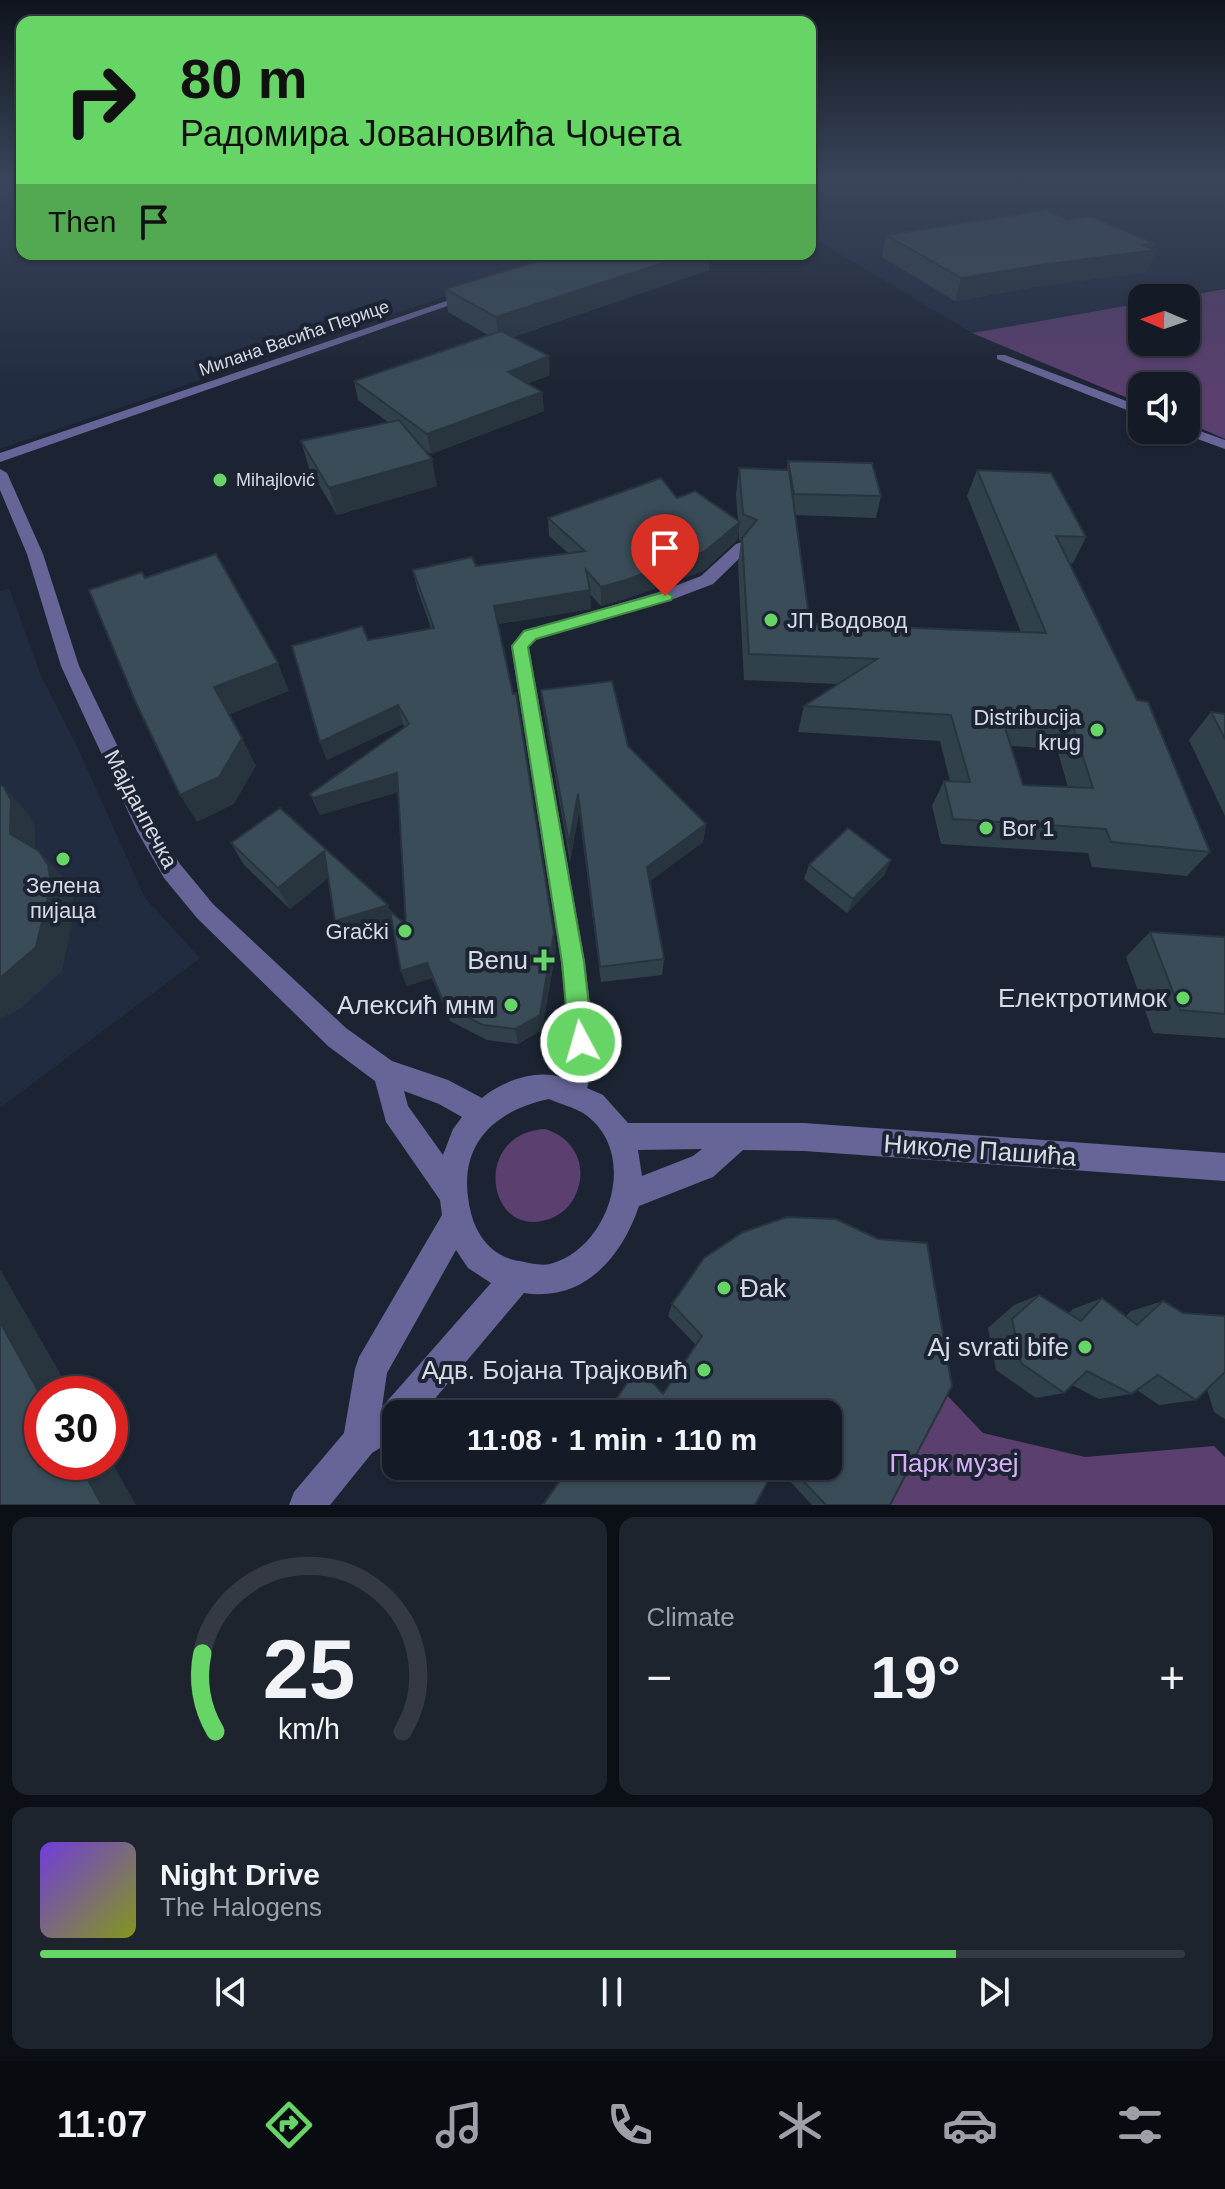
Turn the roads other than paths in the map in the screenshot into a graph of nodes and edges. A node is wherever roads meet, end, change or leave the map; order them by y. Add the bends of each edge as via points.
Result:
1 (484, 292) edge
2 (1001, 357) dead end
3 (1128, 407) edge
4 (1200, 435) edge
5 (1225, 445) edge
6 (0, 458) edge
7 (0, 473) edge
8 (742, 547) edge
9 (386, 1073) junction
10 (573, 1090) junction
11 (482, 1113) junction
12 (621, 1137) junction
13 (736, 1137) junction
14 (1225, 1167) edge
15 (628, 1196) junction
16 (454, 1206) junction
17 (516, 1278) junction
18 (412, 1400) edge
19 (382, 1427) edge
20 (360, 1441) junction
21 (307, 1505) edge

1 - 6 street, Милана Васића Перице
2 - 3 street
4 - 5 street
7 - 9 street, Мајданпечка via 35,554 70,666 172,871 265,971 337,1037
8 - 10 street via 707,580 530,635 520,646 573,962 583,1054
9 - 11 street, Мајданпечка via 448,1094
9 - 16 street via 396,1112
10 - 11 street via 526,1088
10 - 12 street via 593,1101
11 - 16 street via 454,1162
12 - 13 street, Николе Пашића
12 - 15 street via 629,1165
13 - 14 street, Николе Пашића via 804,1137
13 - 15 street via 703,1167
15 - 17 street via 619,1226 601,1252 575,1270 546,1280
16 - 17 street via 469,1246 490,1267
16 - 20 street via 371,1369
17 - 18 street
19 - 20 street
20 - 21 street

